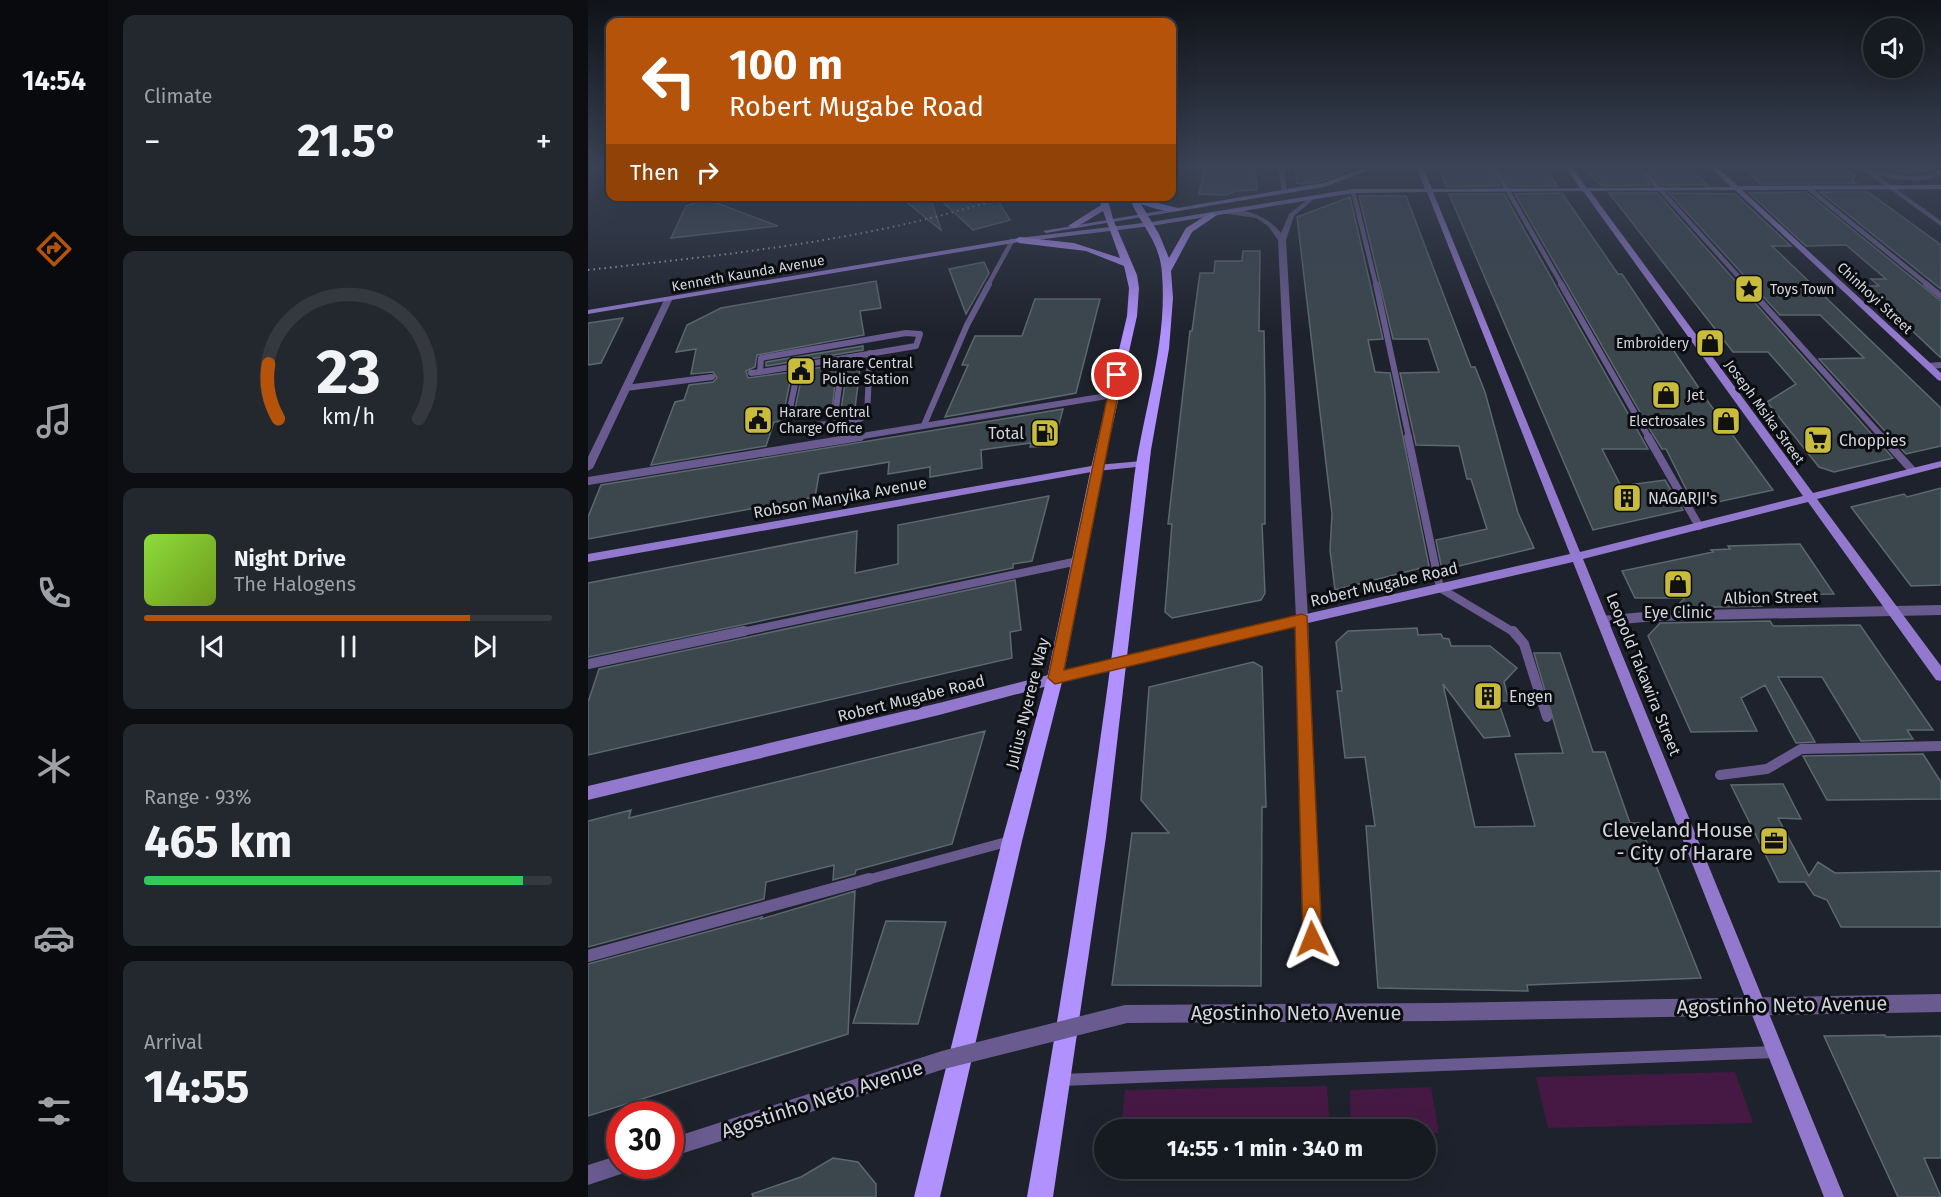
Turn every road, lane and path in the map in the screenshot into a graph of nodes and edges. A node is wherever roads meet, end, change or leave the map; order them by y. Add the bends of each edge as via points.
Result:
1 (1079, 221) edge
2 (1099, 221) edge
3 (1110, 221) edge
4 (1149, 221) edge
5 (1173, 221) edge
6 (1204, 221) edge
7 (1267, 221) edge
8 (1289, 221) edge
9 (1360, 221) edge
10 (1441, 221) edge
11 (1526, 221) edge
12 (1608, 221) edge
13 (1689, 221) edge
14 (1771, 221) edge
15 (1849, 221) edge
16 (1151, 224) junction
17 (1072, 226) junction
18 (1114, 229) junction
19 (1015, 240) junction
20 (1282, 240) junction
21 (1126, 264) junction
22 (1167, 270) junction
23 (1941, 296) edge
24 (668, 300) junction
25 (588, 312) edge
26 (870, 353) junction
27 (843, 358) junction
28 (800, 365) junction
29 (1941, 365) edge
30 (1928, 366) junction
31 (760, 372) junction
32 (751, 373) dead end
33 (712, 377) dead end
34 (1941, 378) edge
35 (626, 388) junction
36 (1113, 395) junction
37 (836, 408) dead end
38 (924, 425) junction
39 (1142, 464) junction
40 (1941, 464) edge
41 (588, 468) edge
42 (1097, 468) junction
43 (1912, 470) junction
44 (588, 481) edge
45 (1809, 498) junction
46 (1698, 526) junction
47 (1577, 557) junction
48 (588, 558) edge
49 (1078, 561) junction
50 (1440, 588) junction
51 (1941, 610) edge
52 (1895, 611) junction
53 (1302, 620) junction
54 (1602, 621) junction
55 (1122, 661) junction
56 (588, 664) edge
57 (1941, 676) edge
58 (1055, 678) junction
59 (1547, 717) dead end
60 (1941, 746) edge
61 (1720, 776) dead end
62 (588, 793) edge
63 (1012, 841) junction
64 (1312, 939) dead end
65 (588, 956) edge
66 (1941, 1003) edge
67 (1758, 1005) junction
68 (1776, 1052) junction
69 (1061, 1080) junction
70 (684, 1143) edge
71 (606, 1169) edge
72 (588, 1175) edge
73 (927, 1197) edge
74 (1040, 1197) edge
75 (1834, 1197) edge

1 - 17 main road
2 - 17 main road
3 - 18 main road, Julius Nyerere Way
4 - 16 main road
5 - 16 main road
6 - 22 main road via 1189,230
7 - 20 street
8 - 20 street
9 - 50 lane via 1388,334
10 - 47 main road, Leopold Takawira Street
11 - 46 lane
12 - 45 main road, Joseph Msika Street
13 - 43 lane
14 - 30 main road, Chinhoyi Street
15 - 23 lane
16 - 18 main road
16 - 22 main road
17 - 19 main road
18 - 19 main road
18 - 21 main road, Julius Nyerere Way
19 - 21 main road via 1080,246 1109,254
19 - 24 main road, Kenneth Kaunda Avenue
19 - 38 lane via 967,325
20 - 53 street
21 - 36 main road, Julius Nyerere Way via 1134,288 1132,316
22 - 39 main road via 1168,308
24 - 25 main road, Kenneth Kaunda Avenue
24 - 35 street
26 - 27 lane
26 - 28 lane via 867,415 854,422 790,427 787,423
26 - 31 lane via 916,346 920,334 906,333 761,358
27 - 28 lane
27 - 37 lane
28 - 31 lane
29 - 30 lane
30 - 34 main road, Chinhoyi Street
31 - 32 lane
33 - 35 lane
35 - 41 street
36 - 38 lane
36 - 42 main road, Julius Nyerere Way
38 - 44 lane
39 - 42 main road, Robson Manyika Avenue
39 - 55 main road
40 - 43 main road, Robert Mugabe Road
42 - 48 main road, Robson Manyika Avenue
42 - 49 main road, Julius Nyerere Way
43 - 45 main road, Robert Mugabe Road
45 - 46 main road, Robert Mugabe Road
45 - 52 main road, Joseph Msika Street
46 - 47 main road, Robert Mugabe Road
47 - 50 main road, Robert Mugabe Road
47 - 54 main road, Leopold Takawira Street
49 - 56 lane
49 - 58 main road, Julius Nyerere Way
50 - 53 main road, Robert Mugabe Road
50 - 59 lane via 1516,633 1524,644
51 - 52 street, Albion Street
52 - 54 street, Albion Street via 1654,616
52 - 57 main road, Joseph Msika Street
53 - 55 main road, Robert Mugabe Road
53 - 64 street
54 - 67 main road, Leopold Takawira Street
55 - 58 main road, Robert Mugabe Road
55 - 69 main road
58 - 62 main road, Robert Mugabe Road via 939,710
58 - 63 main road, Julius Nyerere Way
60 - 61 lane via 1801,749 1767,769
63 - 65 lane
63 - 73 main road, Julius Nyerere Way
66 - 67 street, Agostinho Neto Avenue
67 - 68 main road, Leopold Takawira Street
67 - 70 street, Agostinho Neto Avenue, bridge via 1126,1014 943,1060
68 - 69 lane
68 - 75 main road, Leopold Takawira Street
69 - 74 main road
71 - 72 street

